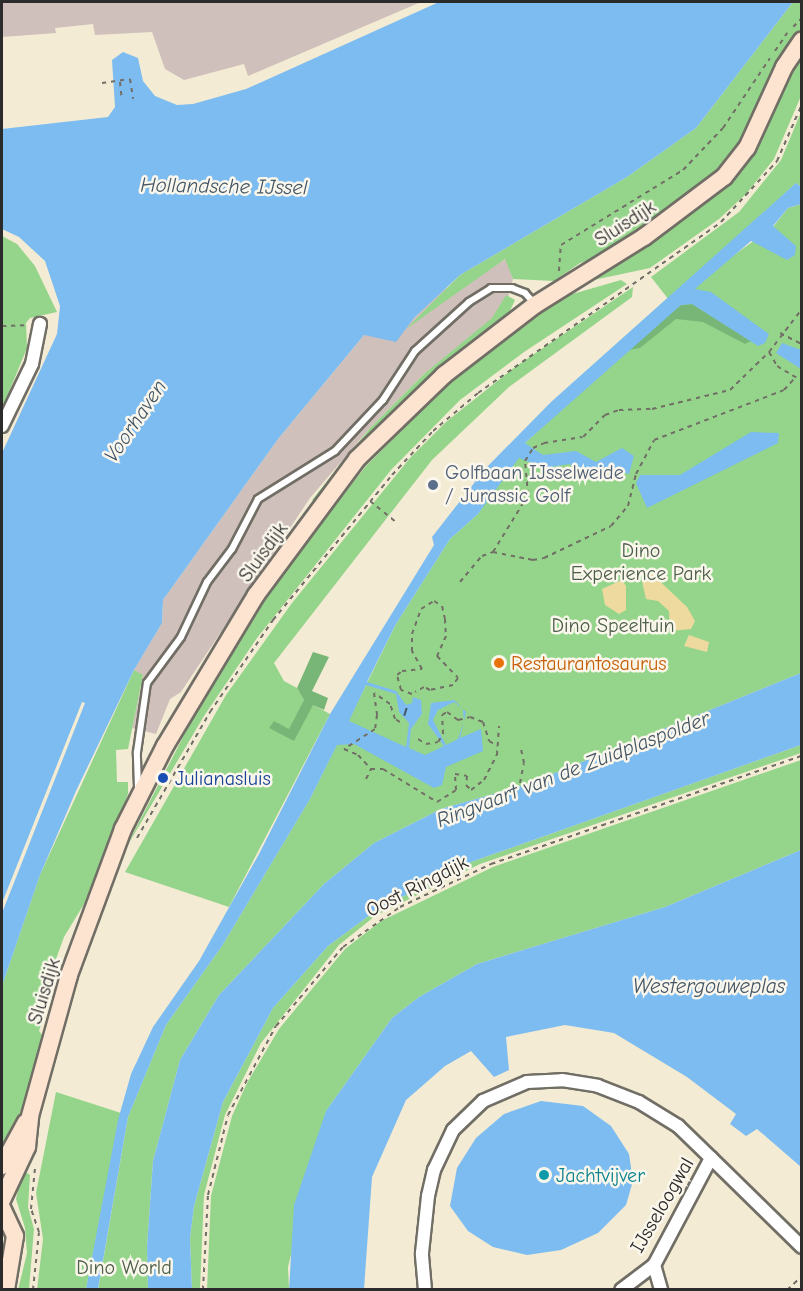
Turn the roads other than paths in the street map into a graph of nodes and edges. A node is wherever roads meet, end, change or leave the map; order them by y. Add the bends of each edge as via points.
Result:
1 (801, 40) edge
2 (535, 305) junction
3 (40, 324) road end
4 (2, 426) edge
5 (139, 799) junction
6 (30, 1116) junction
7 (711, 1158) junction
8 (2, 1166) edge
9 (2, 1200) edge
10 (2, 1208) edge
11 (801, 1247) edge
12 (654, 1265) junction
13 (6, 1290) edge
14 (425, 1290) edge
15 (621, 1290) edge
16 (661, 1290) edge

1 - 2 street, Sluisdijk via 784,67 747,148 734,165 702,196
2 - 5 street, Sluisdijk via 444,375 357,459 256,595 165,746
2 - 5 lane via 525,293 512,288 491,288 469,302 415,351 382,400 335,451 258,499 232,549 207,582 181,637 147,683 137,752
3 - 4 street via 32,364
5 - 6 street, Sluisdijk via 103,880 69,975
6 - 8 street, Sluisdijk
6 - 9 street, Sluisdijk via 27,1147
7 - 11 street
7 - 12 street, IJsseloogwal
7 - 14 street, IJsseloogwal via 678,1126 639,1102 598,1086 562,1080 527,1082 483,1101 453,1130 434,1170 422,1253
10 - 13 street via 15,1236
12 - 15 street, IJsseloogwal
12 - 16 street

